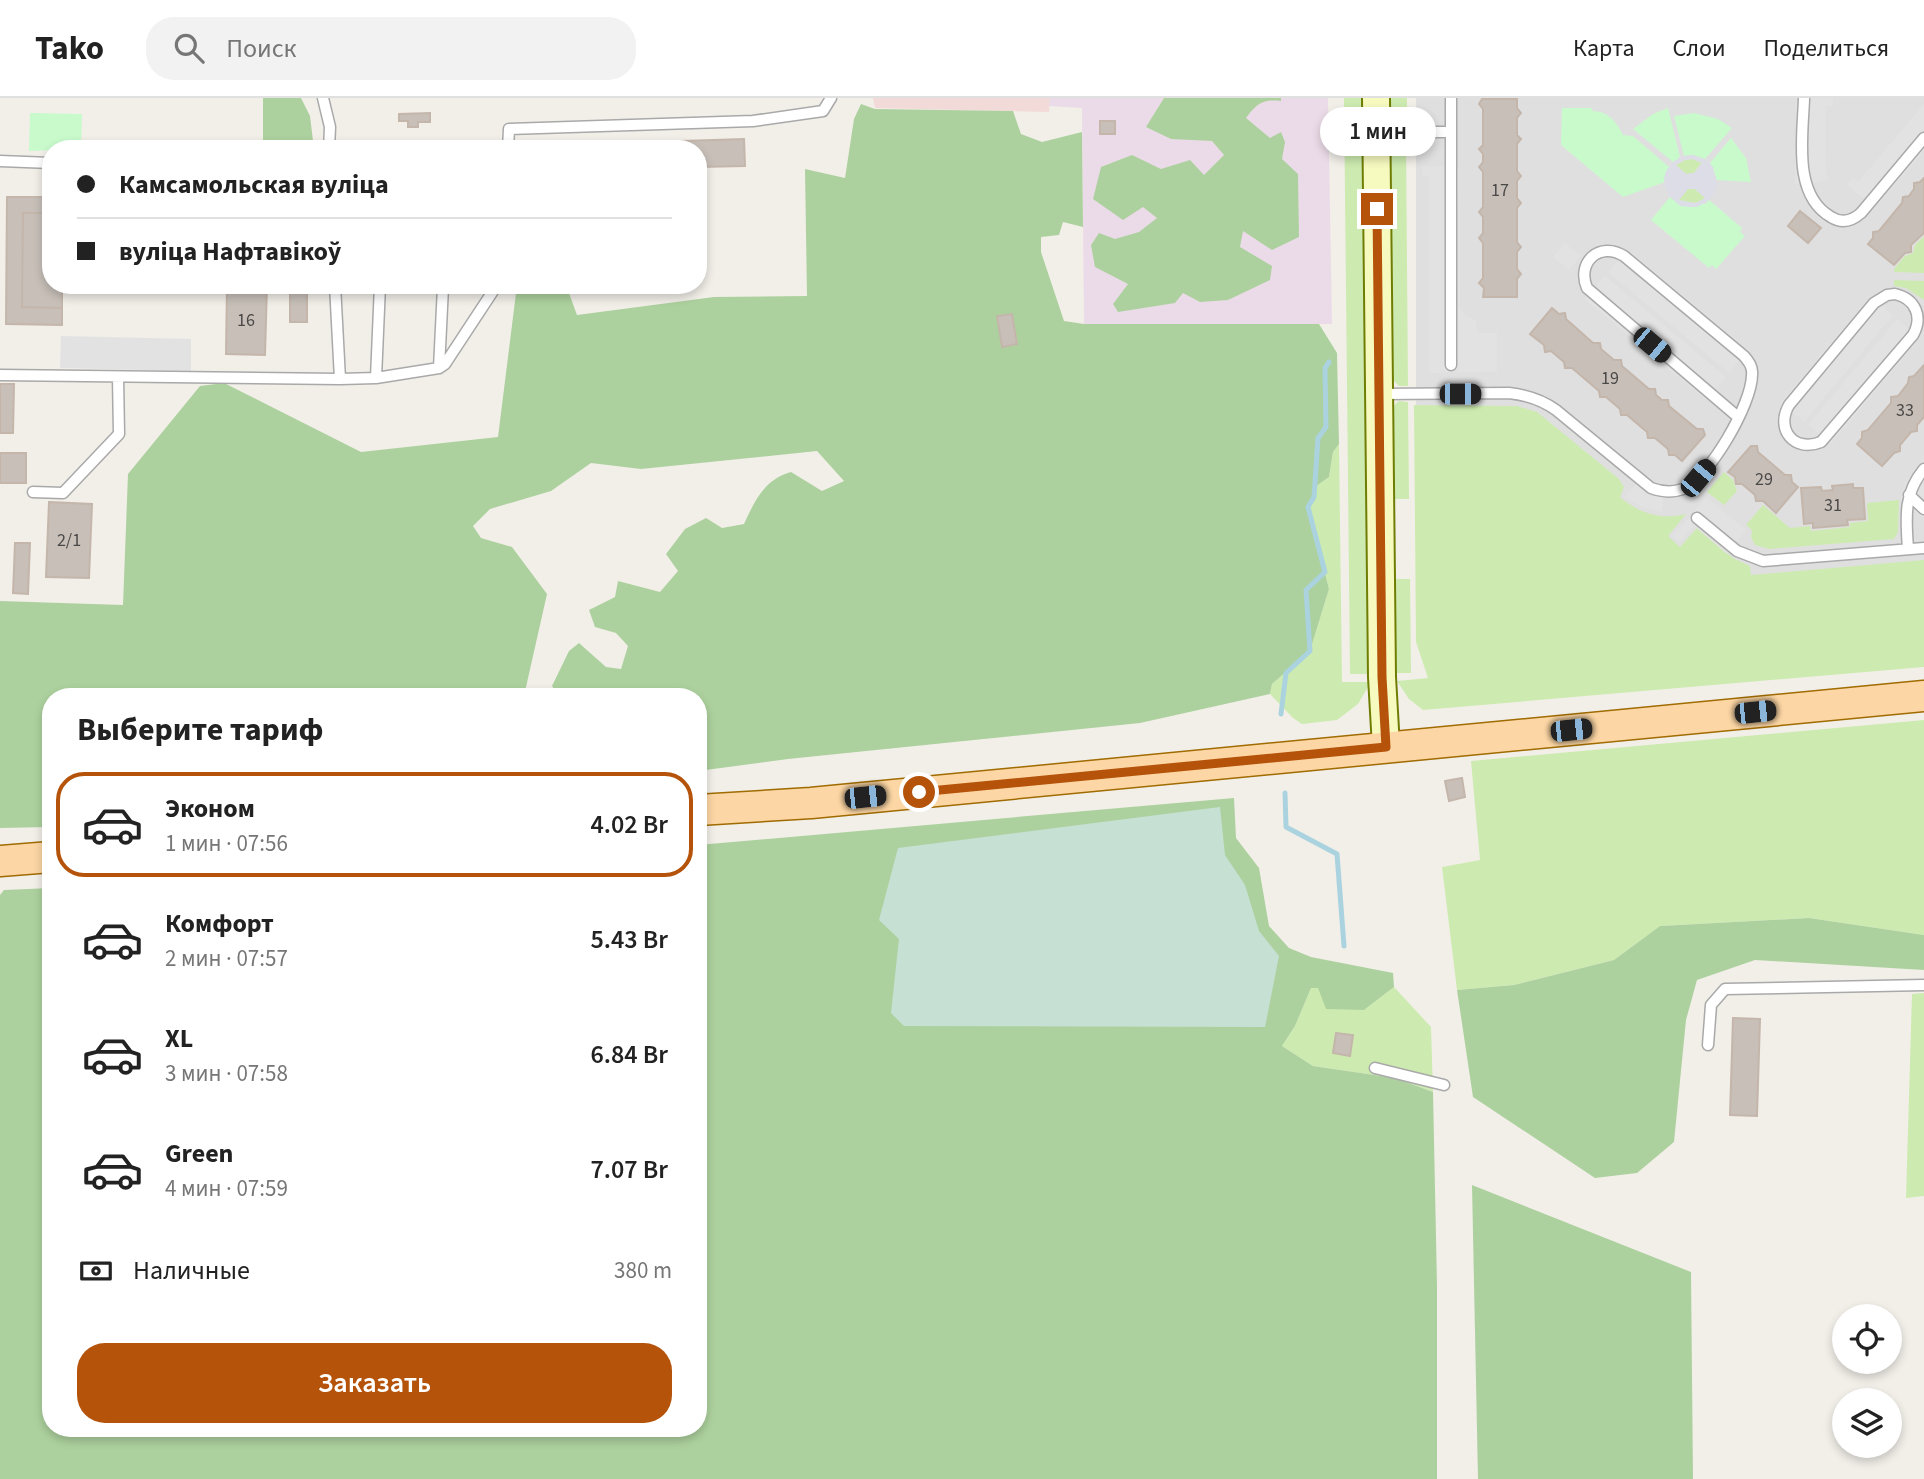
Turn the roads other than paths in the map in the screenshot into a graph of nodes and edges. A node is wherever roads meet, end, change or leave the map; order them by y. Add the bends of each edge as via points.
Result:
1 (323, 98) edge
2 (831, 98) edge
3 (1376, 98) edge
4 (1451, 98) edge
5 (1804, 98) edge
6 (1376, 132) junction
7 (1451, 132) junction
8 (1924, 138) edge
9 (329, 140) edge
10 (508, 140) edge
11 (0, 161) edge
12 (42, 163) edge
13 (335, 294) edge
14 (380, 294) edge
15 (443, 294) edge
16 (491, 294) edge
17 (1920, 310) edge
18 (1451, 365) dead end
19 (439, 368) junction
20 (0, 375) edge
21 (118, 377) junction
22 (376, 377) junction
23 (340, 379) junction
24 (1378, 394) junction
25 (1738, 417) junction
26 (1924, 469) edge
27 (33, 492) dead end
28 (1909, 495) junction
29 (1924, 509) edge
30 (1697, 518) dead end
31 (1924, 548) edge
32 (1908, 549) junction
33 (1924, 696) edge
34 (1386, 747) junction
35 (707, 809) edge
36 (42, 858) edge
37 (0, 860) edge
38 (1924, 985) edge
39 (1708, 1045) dead end
40 (1375, 1068) dead end
41 (1444, 1085) dead end

1 - 9 lane
2 - 10 lane via 823,111 753,121 509,130
3 - 6 street
4 - 7 lane
5 - 8 lane via 1804,178 1815,202 1834,219 1849,220 1861,213
6 - 7 lane
6 - 24 street
7 - 18 lane
11 - 12 lane
13 - 23 lane
14 - 22 lane
15 - 19 lane
16 - 19 lane
17 - 17 lane via 1895,294 1874,303 1788,405 1783,419 1786,434 1806,446 1827,437 1913,335
19 - 22 lane
20 - 21 lane
21 - 23 lane
21 - 27 lane via 119,434 63,493
22 - 23 lane
24 - 25 lane via 1509,393 1534,398 1556,410 1642,483 1661,491 1681,489 1698,478 1727,442
24 - 34 street
25 - 25 lane via 1753,377 1744,356 1624,256 1602,251 1589,259 1583,274 1592,295
26 - 28 lane
28 - 29 lane
28 - 32 lane
30 - 32 lane via 1737,551 1763,561
31 - 32 lane
33 - 34 main road
34 - 35 main road
36 - 37 main road
38 - 39 lane via 1725,989 1711,1005
40 - 41 lane

